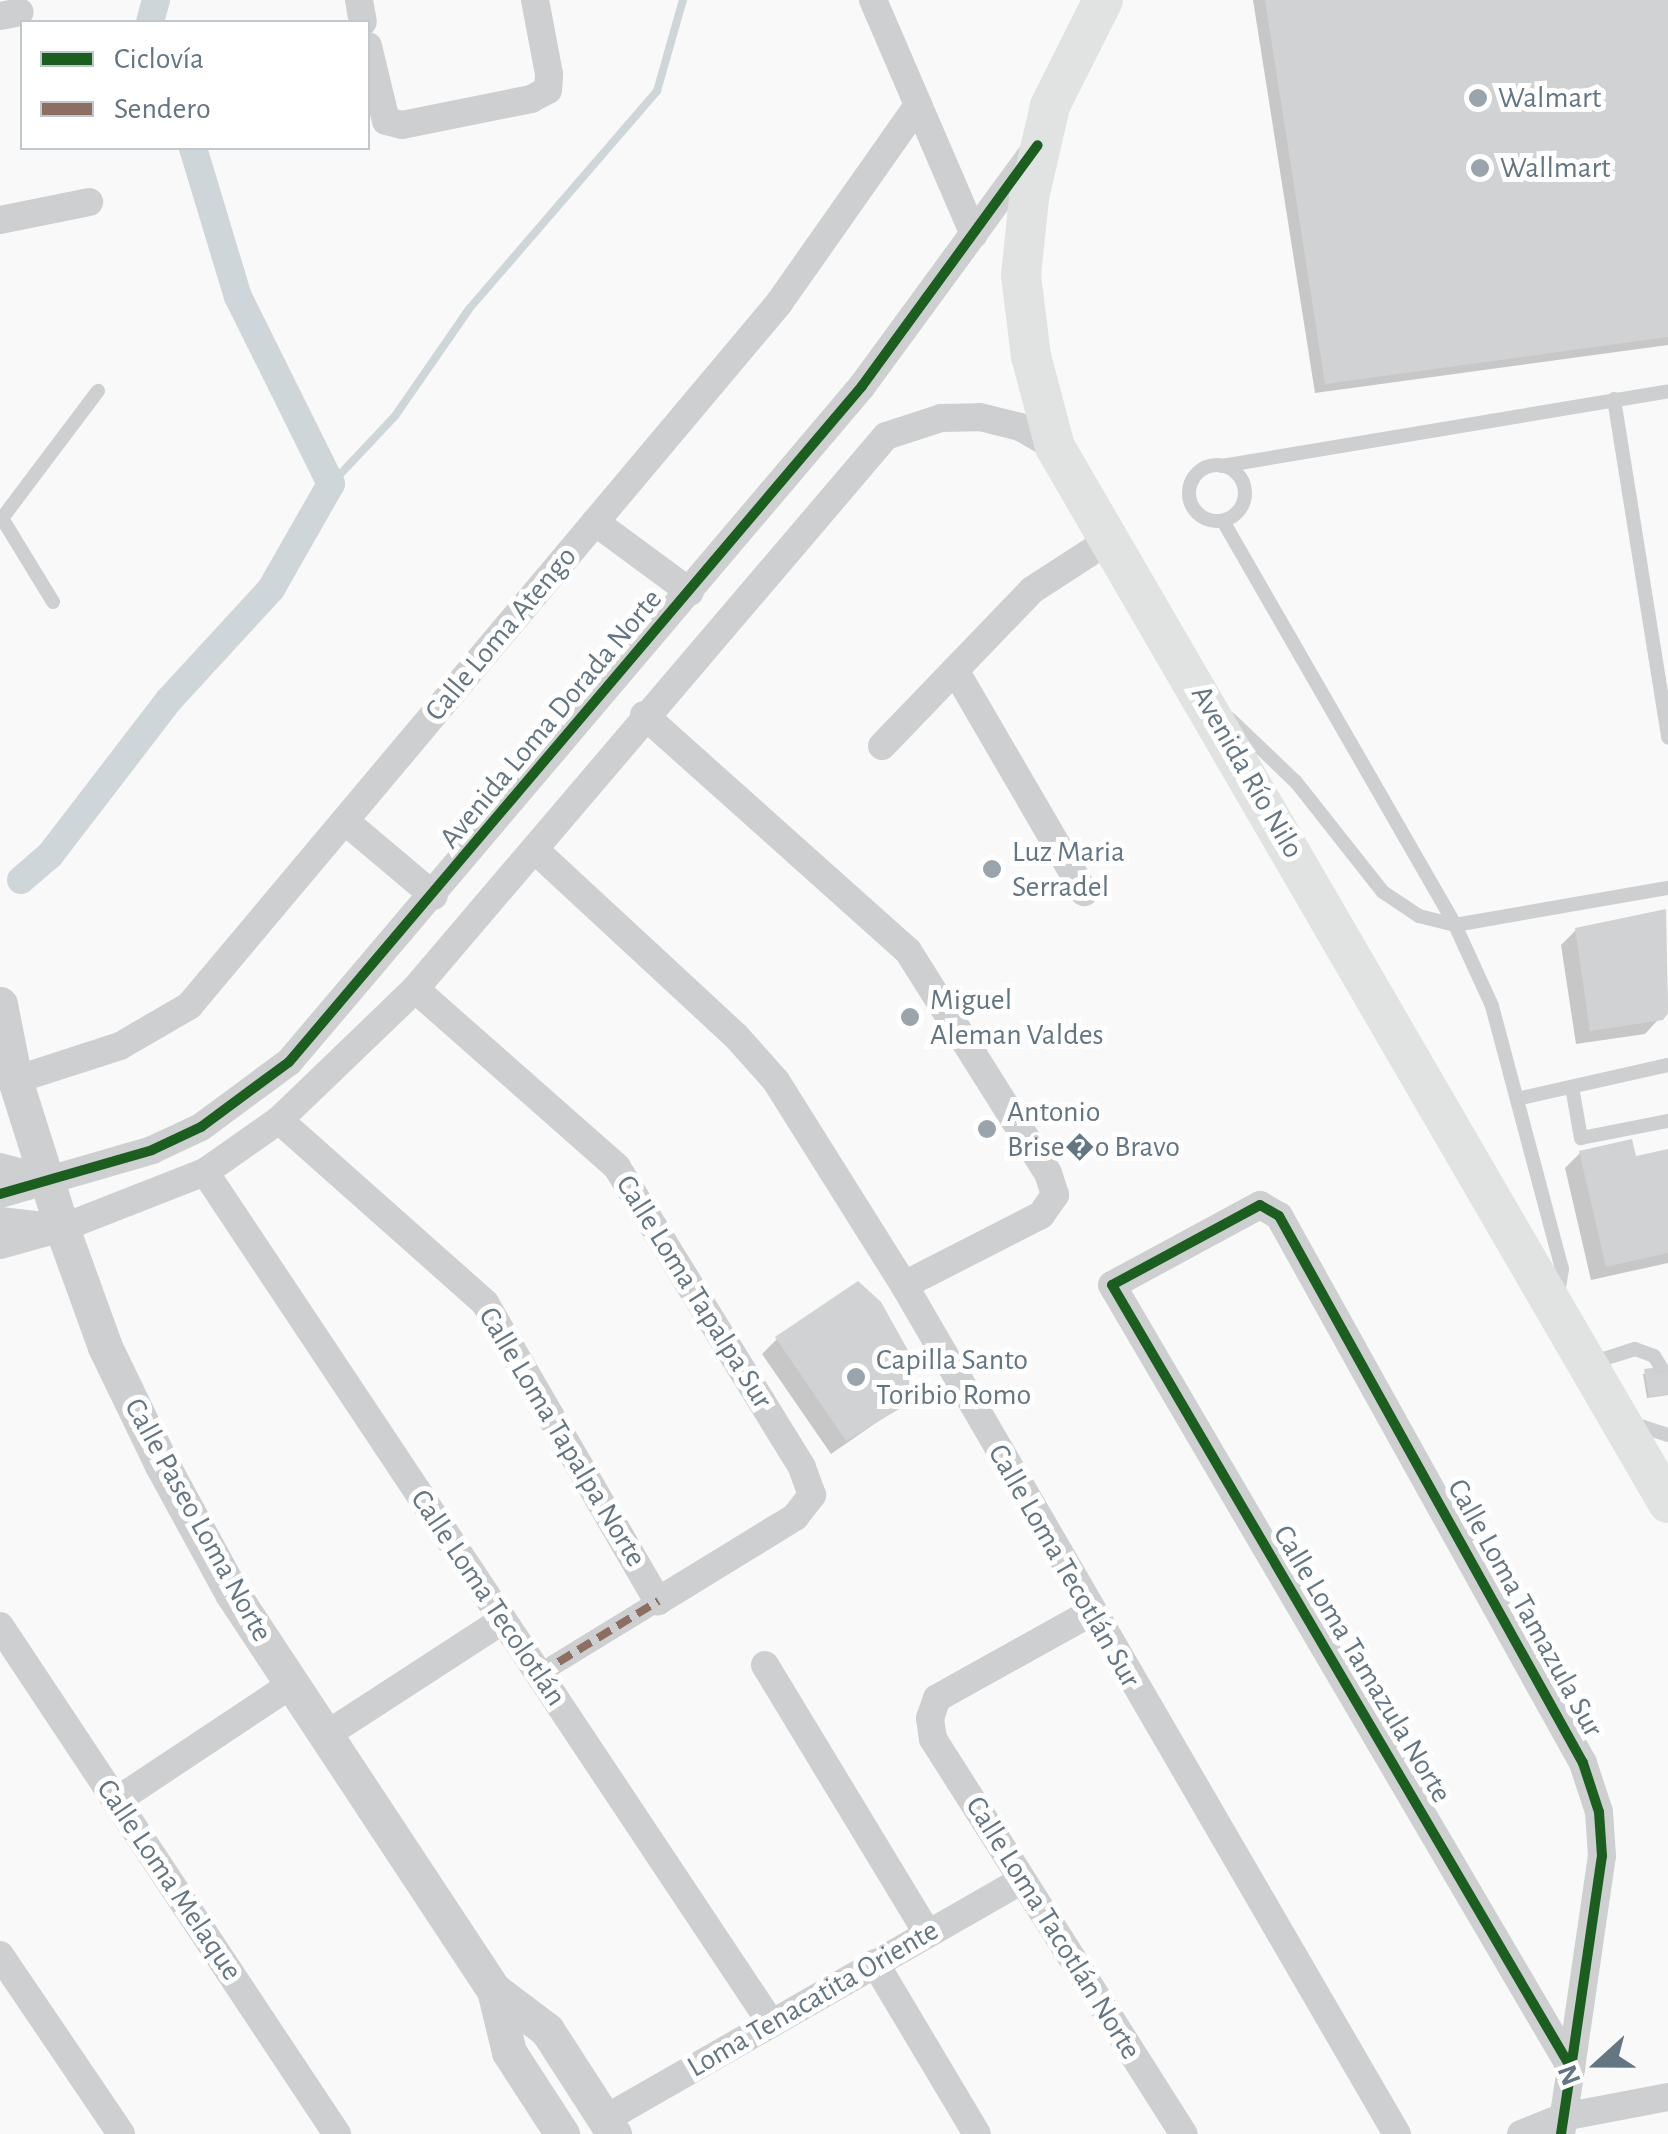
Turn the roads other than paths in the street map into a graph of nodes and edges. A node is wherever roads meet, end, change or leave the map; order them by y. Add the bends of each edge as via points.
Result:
1 (535, 0) edge
2 (874, 0) edge
3 (1103, 0) edge
4 (370, 54) edge
5 (918, 105) junction
6 (1038, 146) junction
7 (89, 202) dead end
8 (0, 220) edge
9 (974, 234) junction
10 (98, 391) dead end
11 (1668, 391) edge
12 (1614, 399) junction
13 (1054, 447) junction
14 (1222, 466) junction
15 (2, 520) edge
16 (1223, 521) junction
17 (595, 522) junction
18 (1109, 540) junction
19 (690, 592) junction
20 (53, 602) dead end
21 (955, 670) junction
22 (1207, 699) junction
23 (644, 715) junction
24 (1668, 738) edge
25 (882, 746) dead end
26 (345, 820) junction
27 (535, 850) junction
28 (1668, 888) edge
29 (1084, 892) dead end
30 (434, 896) junction
31 (1455, 925) junction
32 (415, 989) junction
33 (0, 1004) edge
34 (1668, 1067) edge
35 (15, 1080) junction
36 (1572, 1087) junction
37 (1517, 1099) junction
38 (280, 1120) junction
39 (1668, 1122) edge
40 (0, 1167) edge
41 (206, 1172) junction
42 (45, 1180) junction
43 (0, 1194) edge
44 (0, 1220) edge
45 (62, 1228) junction
46 (0, 1245) edge
47 (904, 1285) junction
48 (1112, 1285) joint
49 (1556, 1316) junction
50 (1585, 1365) junction
51 (1662, 1367) dead end
52 (1619, 1420) junction
53 (1668, 1435) edge
54 (1664, 1492) edge
55 (658, 1601) junction
56 (1090, 1613) junction
57 (503, 1620) junction
58 (0, 1626) edge
59 (765, 1665) dead end
60 (539, 1674) junction
61 (292, 1684) junction
62 (326, 1735) junction
63 (116, 1801) junction
64 (1022, 1881) junction
65 (927, 1933) junction
66 (0, 1954) edge
67 (875, 1963) junction
68 (494, 1990) junction
69 (771, 2023) junction
70 (1572, 2068) junction
71 (1668, 2097) edge
72 (1562, 2126) edge
73 (610, 2127) edge
74 (966, 2130) edge
75 (121, 2134) edge
76 (337, 2134) edge
77 (562, 2134) edge
78 (1184, 2134) edge
79 (1396, 2134) edge
80 (1521, 2134) edge

1 - 4 street via 548,90 402,125 386,121
2 - 5 street
3 - 6 main road, Avenida Río Nilo
5 - 9 street
5 - 17 street, Calle Loma Atengo via 828,240
6 - 9 street, Avenida Loma Dorada Norte
6 - 13 main road, Avenida Río Nilo via 1021,275 1030,356
7 - 8 street
9 - 19 street, Avenida Loma Dorada Norte via 862,386
10 - 15 lane
11 - 12 lane
12 - 14 lane
12 - 24 lane
13 - 18 main road, Avenida Río Nilo
13 - 23 street via 1020,427 980,417 941,418 886,436
14 - 16 lane via 1237,473 1245,489 1238,513
14 - 16 lane via 1196,476 1190,494 1196,512
15 - 20 lane
16 - 31 lane
17 - 19 street
17 - 26 street, Calle Loma Atengo
18 - 21 street via 1032,590
18 - 22 main road, Avenida Río Nilo
19 - 30 street, Avenida Loma Dorada Norte
21 - 25 street
21 - 29 street
22 - 31 lane via 1286,770 1383,892 1419,916
22 - 49 main road, Avenida Río Nilo
23 - 27 street
23 - 47 street via 908,951 1048,1173 1055,1195 1042,1215
26 - 30 street
26 - 35 street, Calle Loma Atengo via 188,1006 120,1046
27 - 32 street
27 - 47 street, Calle Loma Tecotlán Sur via 776,1081
28 - 31 lane
30 - 42 street, Avenida Loma Dorada Norte via 329,1022 241,1101 152,1150
31 - 37 lane via 1492,1006
32 - 38 street
32 - 55 street, Calle Loma Tapalpa Sur via 618,1167 802,1467 812,1495 795,1517
33 - 35 street, Calle Paseo Loma Norte
34 - 36 lane
35 - 42 street, Calle Paseo Loma Norte
36 - 37 lane
36 - 39 lane via 1581,1138
37 - 49 lane via 1562,1269
38 - 41 street
38 - 55 street, Calle Loma Tapalpa Norte via 485,1303
40 - 42 street
41 - 45 street
41 - 57 street, Calle Loma Tecolotlán
42 - 43 street, Avenida Loma Dorada Norte
42 - 45 street, Calle Paseo Loma Norte
44 - 45 street
45 - 46 street
45 - 61 street, Calle Paseo Loma Norte via 104,1347 160,1462
47 - 56 street, Calle Loma Tecotlán Sur
48 - 70 street, Calle Loma Tamazula Norte
48 - 70 street, Calle Loma Tamazula Sur via 1260,1206 1271,1208 1583,1763 1600,1812 1602,1856
49 - 50 main road, Avenida Río Nilo
50 - 51 lane via 1634,1350 1654,1356
50 - 52 main road, Avenida Río Nilo
52 - 53 lane
52 - 54 main road, Avenida Río Nilo
55 - 60 street
56 - 64 street, Calle Loma Tacotlán Norte via 936,1698 930,1718 933,1739
56 - 79 street, Calle Loma Tecotlán Sur
57 - 60 street, Calle Loma Tecolotlán
57 - 62 street
58 - 63 street, Calle Loma Melaque
59 - 65 street
60 - 69 street, Calle Loma Tecolotlán
61 - 62 street, Calle Paseo Loma Norte
61 - 63 street
62 - 68 street, Calle Paseo Loma Norte
63 - 76 street, Calle Loma Melaque
64 - 65 street, Loma Tenacatita Oriente
64 - 78 street, Calle Loma Tacotlán Norte
65 - 67 street, Loma Tenacatita Oriente
66 - 75 street
67 - 69 street, Loma Tenacatita Oriente
67 - 74 street
68 - 73 street, Calle Paseo Loma Norte via 548,2030
68 - 77 street, Calle Paseo Loma Norte via 509,2052
69 - 73 street, Loma Tenacatita Oriente
70 - 72 street, Calle Loma Tamazula Sur
71 - 72 street
72 - 80 street

